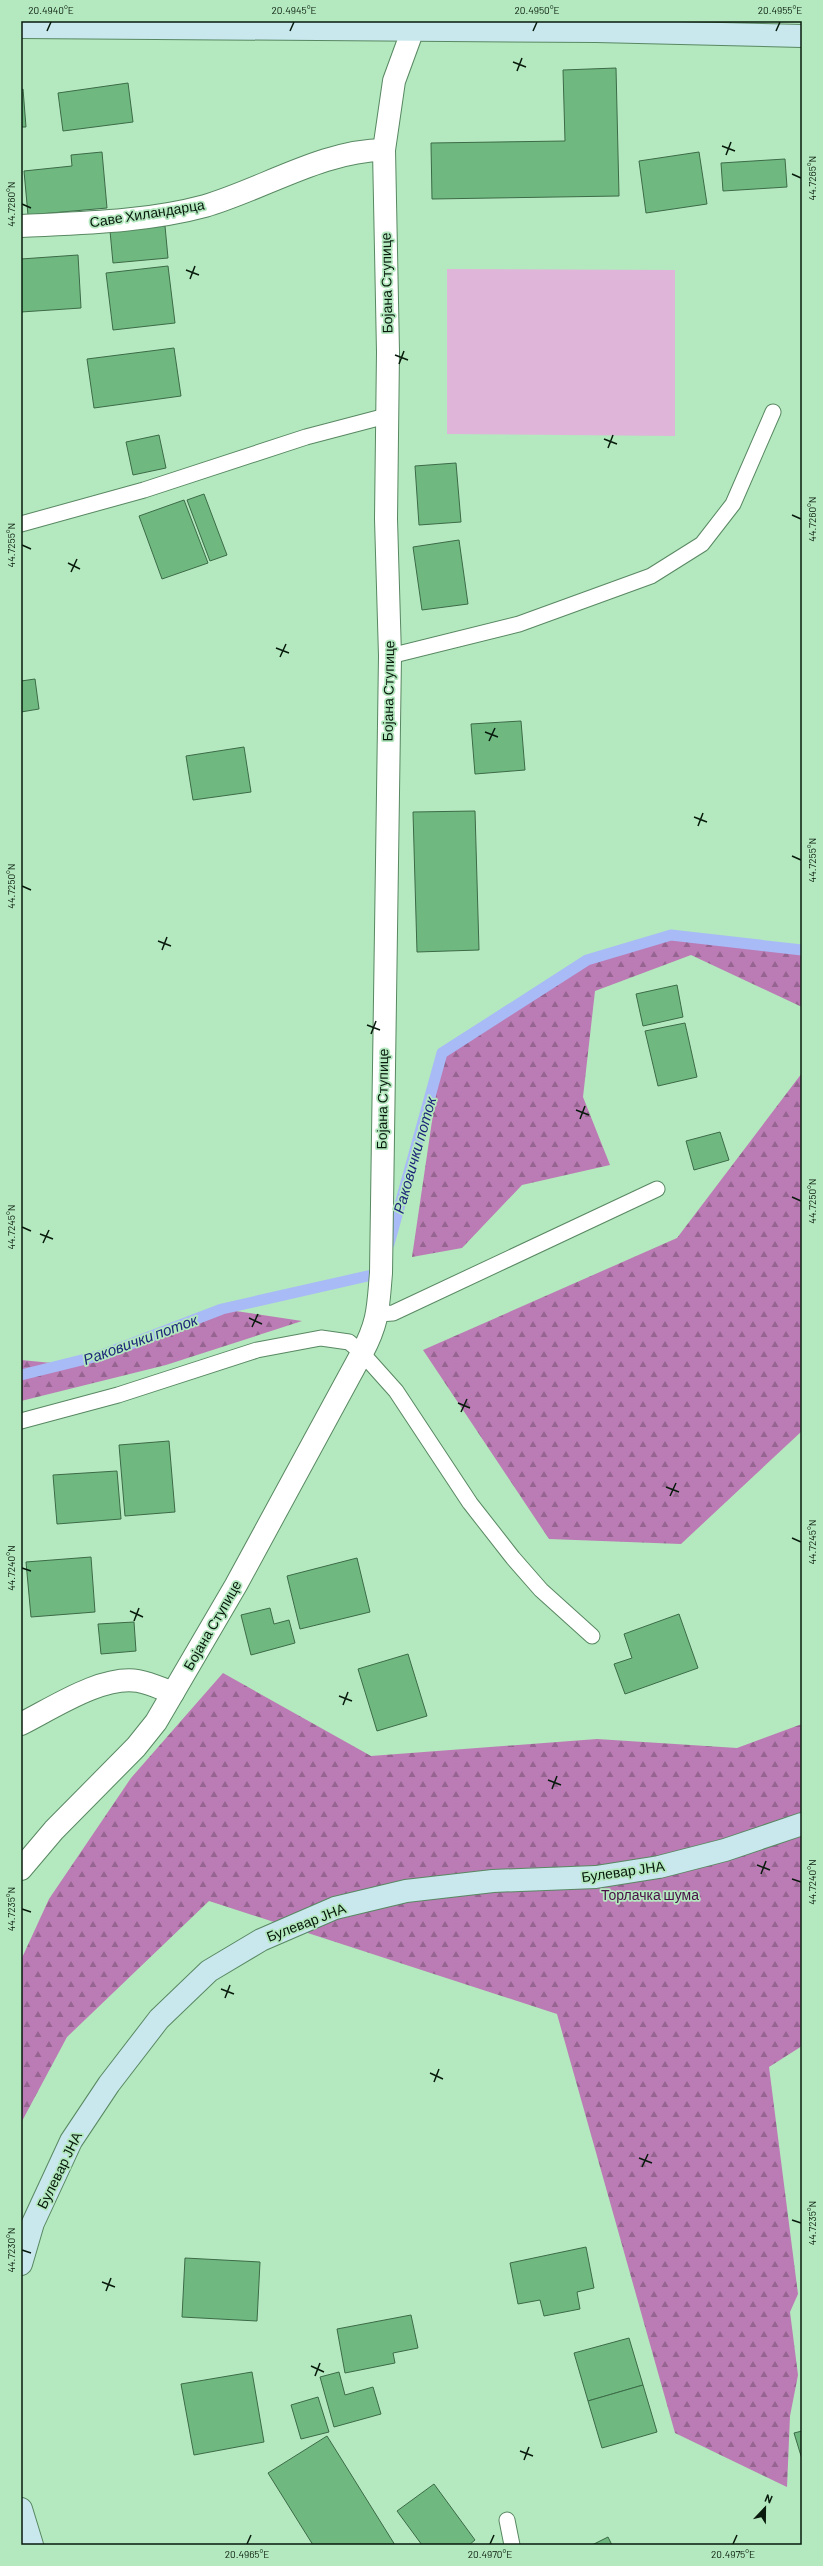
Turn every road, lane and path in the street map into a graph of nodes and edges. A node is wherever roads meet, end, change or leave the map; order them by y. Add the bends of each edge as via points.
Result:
1 (414, 26) edge
2 (21, 27) edge
3 (802, 36) edge
4 (384, 150) junction
5 (21, 226) edge
6 (773, 412) dead end
7 (386, 416) junction
8 (21, 524) edge
9 (390, 656) junction
10 (657, 1189) dead end
11 (378, 1309) junction
12 (362, 1353) junction
13 (21, 1421) edge
14 (592, 1636) dead end
15 (173, 1693) junction
16 (21, 1724) edge
17 (802, 1824) edge
18 (21, 1869) edge
19 (21, 2264) edge
20 (21, 2509) edge
21 (507, 2520) dead end
22 (32, 2545) edge
23 (512, 2545) edge

1 - 2 main road
1 - 3 main road
1 - 4 street, Бојана Ступице via 394,81
4 - 5 street, Саве Хиландарца via 367,150 335,158 204,206 124,218
4 - 7 street, Бојана Ступице via 388,352
6 - 9 lane via 734,504 702,544 651,576 519,624
7 - 8 lane via 306,437 144,490
7 - 9 street, Бојана Ступице
9 - 11 street, Бојана Ступице
10 - 11 lane via 393,1313
11 - 12 street, Бојана Ступице via 374,1330
12 - 13 lane via 349,1342 321,1338 257,1350 118,1395
12 - 14 lane via 396,1391 470,1502 513,1558 541,1590
12 - 15 street, Бојана Ступице via 236,1585
15 - 16 street via 138,1681 122,1680 100,1685
15 - 18 street, Бојана Ступице via 156,1722 136,1747 54,1830
17 - 19 main road, Булевар ЈНА via 725,1850 659,1867 596,1877 493,1881 406,1891 335,1908 261,1940 209,1971 159,2019 109,2084 70,2141 33,2223
20 - 22 main road
21 - 23 lane

